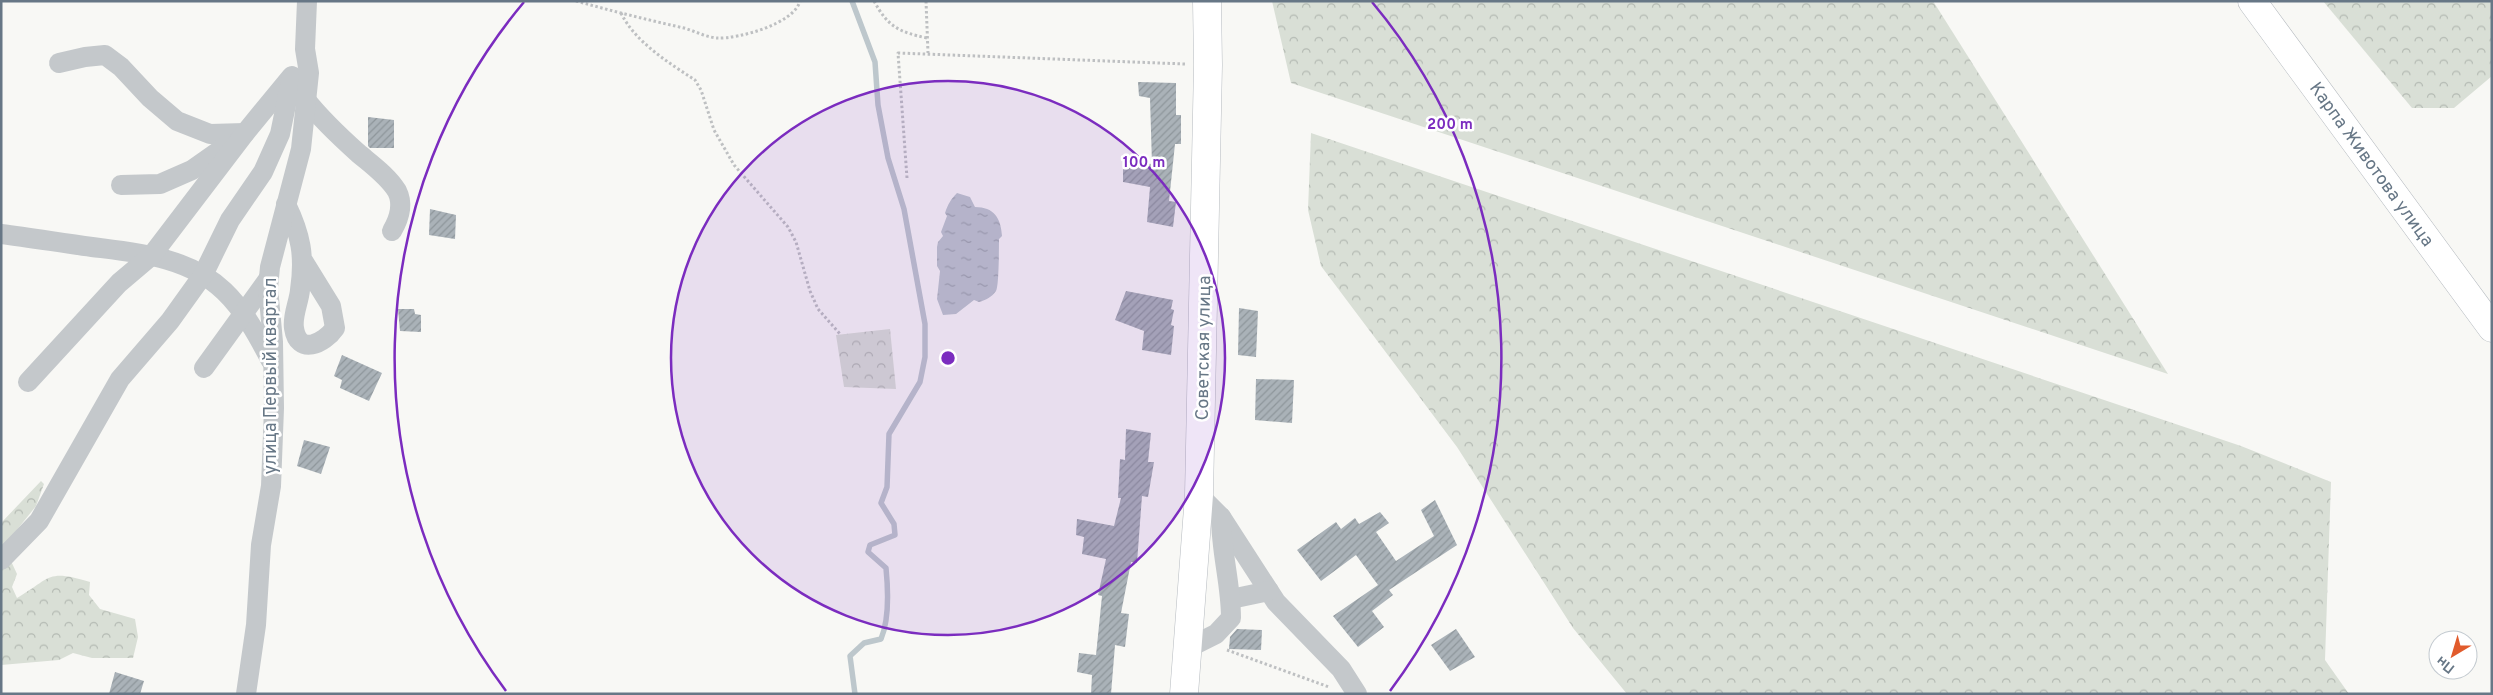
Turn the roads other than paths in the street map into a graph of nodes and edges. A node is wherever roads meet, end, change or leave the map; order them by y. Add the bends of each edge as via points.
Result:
1 (308, 1) edge
2 (1208, 1) edge
3 (2252, 1) edge
4 (305, 49) junction
5 (59, 63) dead end
6 (292, 76) junction
7 (306, 100) junction
8 (245, 133) junction
9 (121, 185) dead end
10 (286, 204) junction
11 (392, 231) dead end
12 (1, 234) edge
13 (152, 255) junction
14 (302, 259) dead end
15 (202, 276) junction
16 (269, 278) junction
17 (244, 315) junction
18 (2492, 328) edge
19 (273, 365) junction
20 (204, 368) dead end
21 (28, 382) dead end
22 (1200, 495) junction
23 (1221, 517) junction
24 (1, 560) edge
25 (1269, 591) junction
26 (1231, 599) junction
27 (1195, 644) junction
28 (246, 694) edge
29 (1184, 694) edge
30 (1357, 694) edge

1 - 4 street, улица Первый квартал
2 - 22 main road, Советская улица
3 - 18 main road, Карпа Животова улица
4 - 6 street
4 - 7 street, улица Первый квартал via 309,73
5 - 8 street via 105,55 177,121 210,134
6 - 8 street
6 - 15 street via 280,134 263,172 230,220
7 - 10 street, улица Первый квартал via 301,149
7 - 11 street via 324,122 397,191 401,204 398,221
8 - 9 street via 192,170 160,184
8 - 13 street
10 - 14 street via 298,229
10 - 16 street, улица Первый квартал
12 - 13 street
13 - 15 street via 178,262
13 - 21 street via 120,283
15 - 17 street via 224,291
15 - 24 street via 170,321 120,379 39,521
16 - 17 street
16 - 19 street, улица Первый квартал
17 - 19 street
17 - 20 street
19 - 28 street, улица Первый квартал via 271,486 261,545 256,625
22 - 23 street
22 - 27 main road, Советская улица
23 - 25 street
23 - 26 street via 1221,544
25 - 26 street
25 - 30 street via 1342,669
26 - 27 street via 1231,618 1216,634
27 - 29 main road, Советская улица

